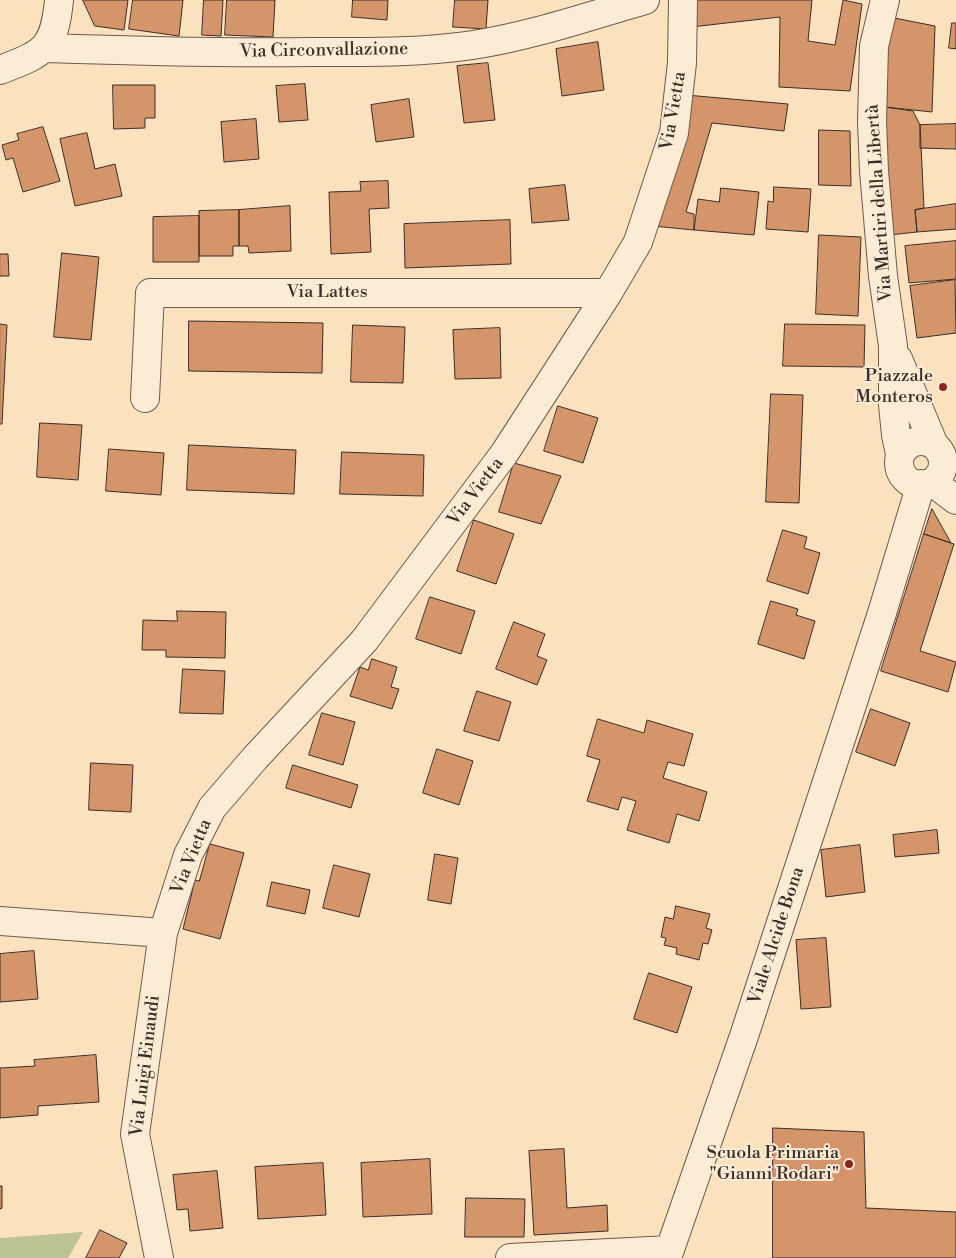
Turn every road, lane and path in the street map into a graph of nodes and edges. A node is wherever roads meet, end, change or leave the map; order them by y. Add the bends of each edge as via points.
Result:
1 (60, 0) edge
2 (645, 0) edge
3 (683, 0) edge
4 (885, 0) edge
5 (46, 48) junction
6 (0, 70) edge
7 (608, 293) junction
8 (893, 346) junction
9 (145, 398) dead end
10 (938, 450) junction
11 (923, 477) edge
12 (956, 500) edge
13 (0, 922) edge
14 (163, 933) junction
15 (668, 1254) edge
16 (159, 1258) edge
17 (510, 1258) edge

1 - 5 street via 54,32
2 - 5 street, Via Circonvallazione via 536,32 431,50 204,52
3 - 7 street, Via Vietta via 682,63 674,134 638,242
4 - 8 street, Via Martiri della Libertà via 874,46 872,122 883,276
5 - 6 street
7 - 9 street, Via Lattes via 150,294
7 - 14 street, Via Vietta via 504,454 364,641 212,808 188,855
8 - 10 street, Via Martiri della Libertà
8 - 11 street, Via Martiri della Libertà via 896,435
10 - 11 street via 942,470
10 - 11 street via 928,442 915,441 904,448
11 - 12 street
11 - 15 street, Viale Alcide Bona via 896,542 882,613 744,1036
13 - 14 street
14 - 16 street, Via Luigi Einaudi via 135,1134
15 - 17 street

